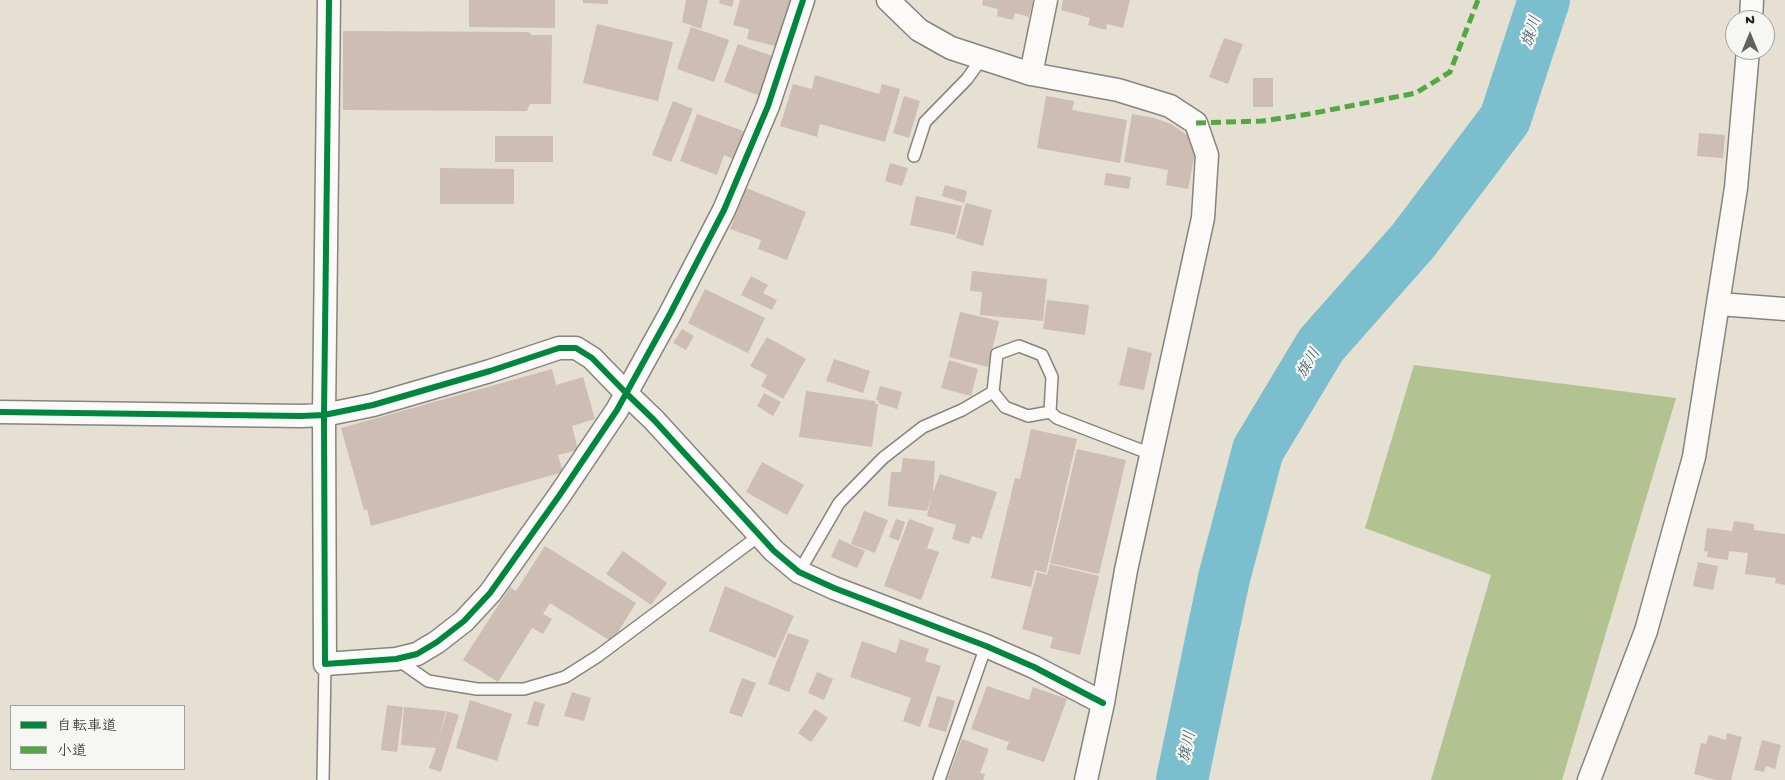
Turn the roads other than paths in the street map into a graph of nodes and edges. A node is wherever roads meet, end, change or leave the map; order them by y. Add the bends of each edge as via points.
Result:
1 (329, 0) edge
2 (803, 0) edge
3 (888, 0) edge
4 (1046, 0) edge
5 (982, 58) junction
6 (1747, 60) edge
7 (1031, 74) junction
8 (914, 156) dead end
9 (1719, 304) junction
10 (1785, 309) edge
11 (993, 392) junction
12 (627, 394) junction
13 (0, 412) edge
14 (1050, 412) junction
15 (324, 415) junction
16 (1151, 454) junction
17 (760, 536) junction
18 (799, 572) junction
19 (986, 646) junction
20 (396, 659) junction
21 (325, 664) junction
22 (1103, 703) junction
23 (323, 780) edge
24 (940, 780) edge
25 (1086, 780) edge
26 (1589, 780) edge

1 - 15 street
2 - 12 street via 768,106 724,210
3 - 5 street via 919,30 951,48
4 - 7 street
5 - 7 street
5 - 8 lane via 967,79 926,122
6 - 9 street via 1736,188
7 - 16 street via 1118,90 1170,106 1196,124 1207,154 1204,218
9 - 10 street
9 - 26 street via 1694,457 1646,631
11 - 14 lane via 1005,407 1028,416
11 - 14 lane via 997,354 1019,346 1042,355 1052,377
11 - 18 lane via 923,427 883,458 840,504
12 - 15 street via 592,358 576,348 560,348 490,372
12 - 17 street
12 - 20 street via 490,593 464,621 437,642 416,654
13 - 15 street
14 - 16 lane via 1057,418
15 - 21 street
16 - 22 street via 1126,570
17 - 18 street
17 - 20 lane via 565,677 524,689 477,689 428,681
18 - 19 street
19 - 22 street
19 - 24 lane
20 - 21 street
21 - 23 lane
22 - 25 street

